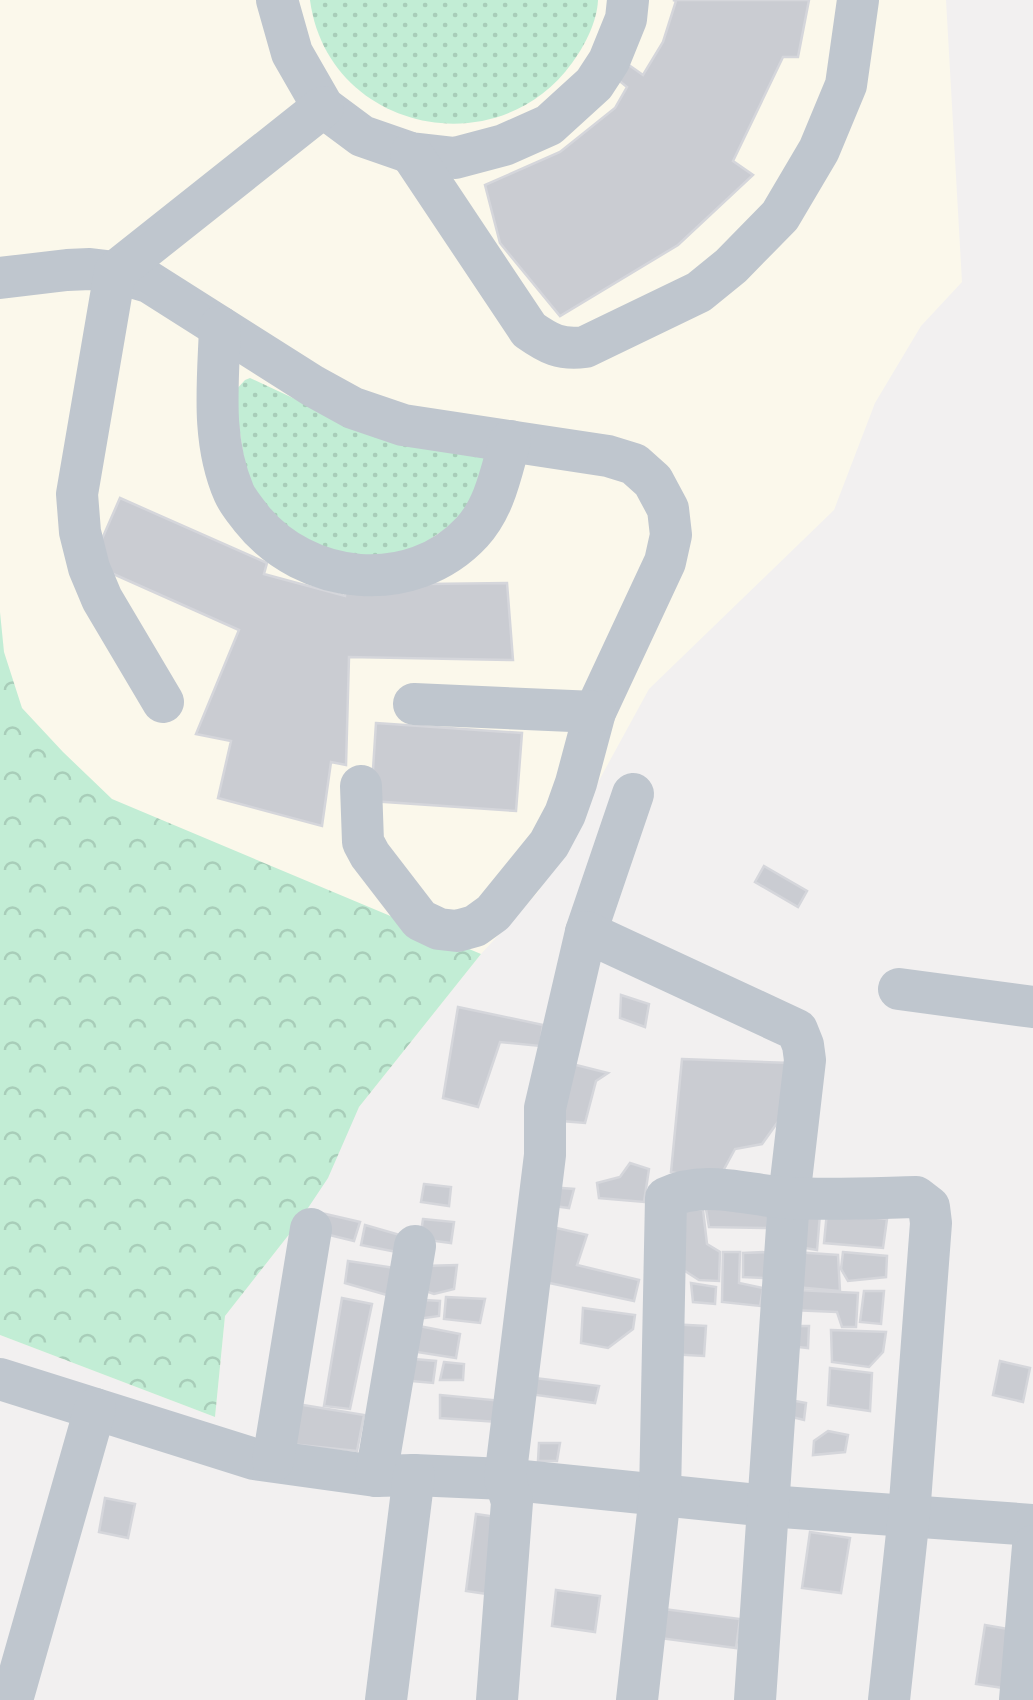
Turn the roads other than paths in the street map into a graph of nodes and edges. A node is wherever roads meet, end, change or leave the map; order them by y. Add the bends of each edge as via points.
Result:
1 (277, 0) edge
2 (628, 0) edge
3 (858, 0) edge
4 (322, 107) junction
5 (411, 153) junction
6 (115, 272) junction
7 (0, 278) edge
8 (220, 327) junction
9 (510, 441) junction
10 (163, 702) dead end
11 (414, 704) dead end
12 (595, 712) junction
13 (361, 786) dead end
14 (633, 794) dead end
15 (586, 932) junction
16 (899, 988) dead end
17 (1033, 1006) edge
18 (789, 1198) junction
19 (311, 1229) dead end
20 (415, 1246) dead end
21 (0, 1378) edge
22 (95, 1409) junction
23 (272, 1462) junction
24 (395, 1475) junction
25 (505, 1479) junction
26 (660, 1494) junction
27 (768, 1506) junction
28 (910, 1515) junction
29 (1033, 1525) edge
30 (1033, 1546) edge
31 (12, 1700) edge
32 (386, 1700) edge
33 (497, 1700) edge
34 (637, 1700) edge
35 (755, 1700) edge
36 (889, 1700) edge
37 (1020, 1700) edge

1 - 4 street via 292,53
2 - 5 street via 609,61 550,125 454,158
3 - 5 street via 846,85 819,150 780,216 699,292 585,348 568,350 529,330
4 - 5 street via 362,136
4 - 6 street
6 - 7 street
6 - 8 street via 149,282
6 - 10 street via 77,494 80,532 102,599
8 - 9 street via 353,408 402,425
8 - 9 street via 216,418 222,462 236,498 260,528 312,565 398,574 432,564 476,529
9 - 12 street via 634,464 668,509 672,535 665,562
11 - 12 street
12 - 13 street via 566,814 493,913 475,926 440,930 420,920 363,842
14 - 15 street
15 - 18 street via 797,1030 805,1060
15 - 25 street via 546,1108
16 - 17 street
18 - 26 street via 711,1188 666,1198
18 - 27 street
18 - 28 street via 916,1197 930,1207
19 - 23 street
20 - 24 street
21 - 22 street
22 - 23 street
22 - 31 street
23 - 24 street
24 - 25 street
24 - 32 street
25 - 26 street
25 - 33 street via 512,1502
26 - 27 street
26 - 34 street
27 - 28 street
27 - 35 street
28 - 29 street
28 - 36 street
30 - 37 street

